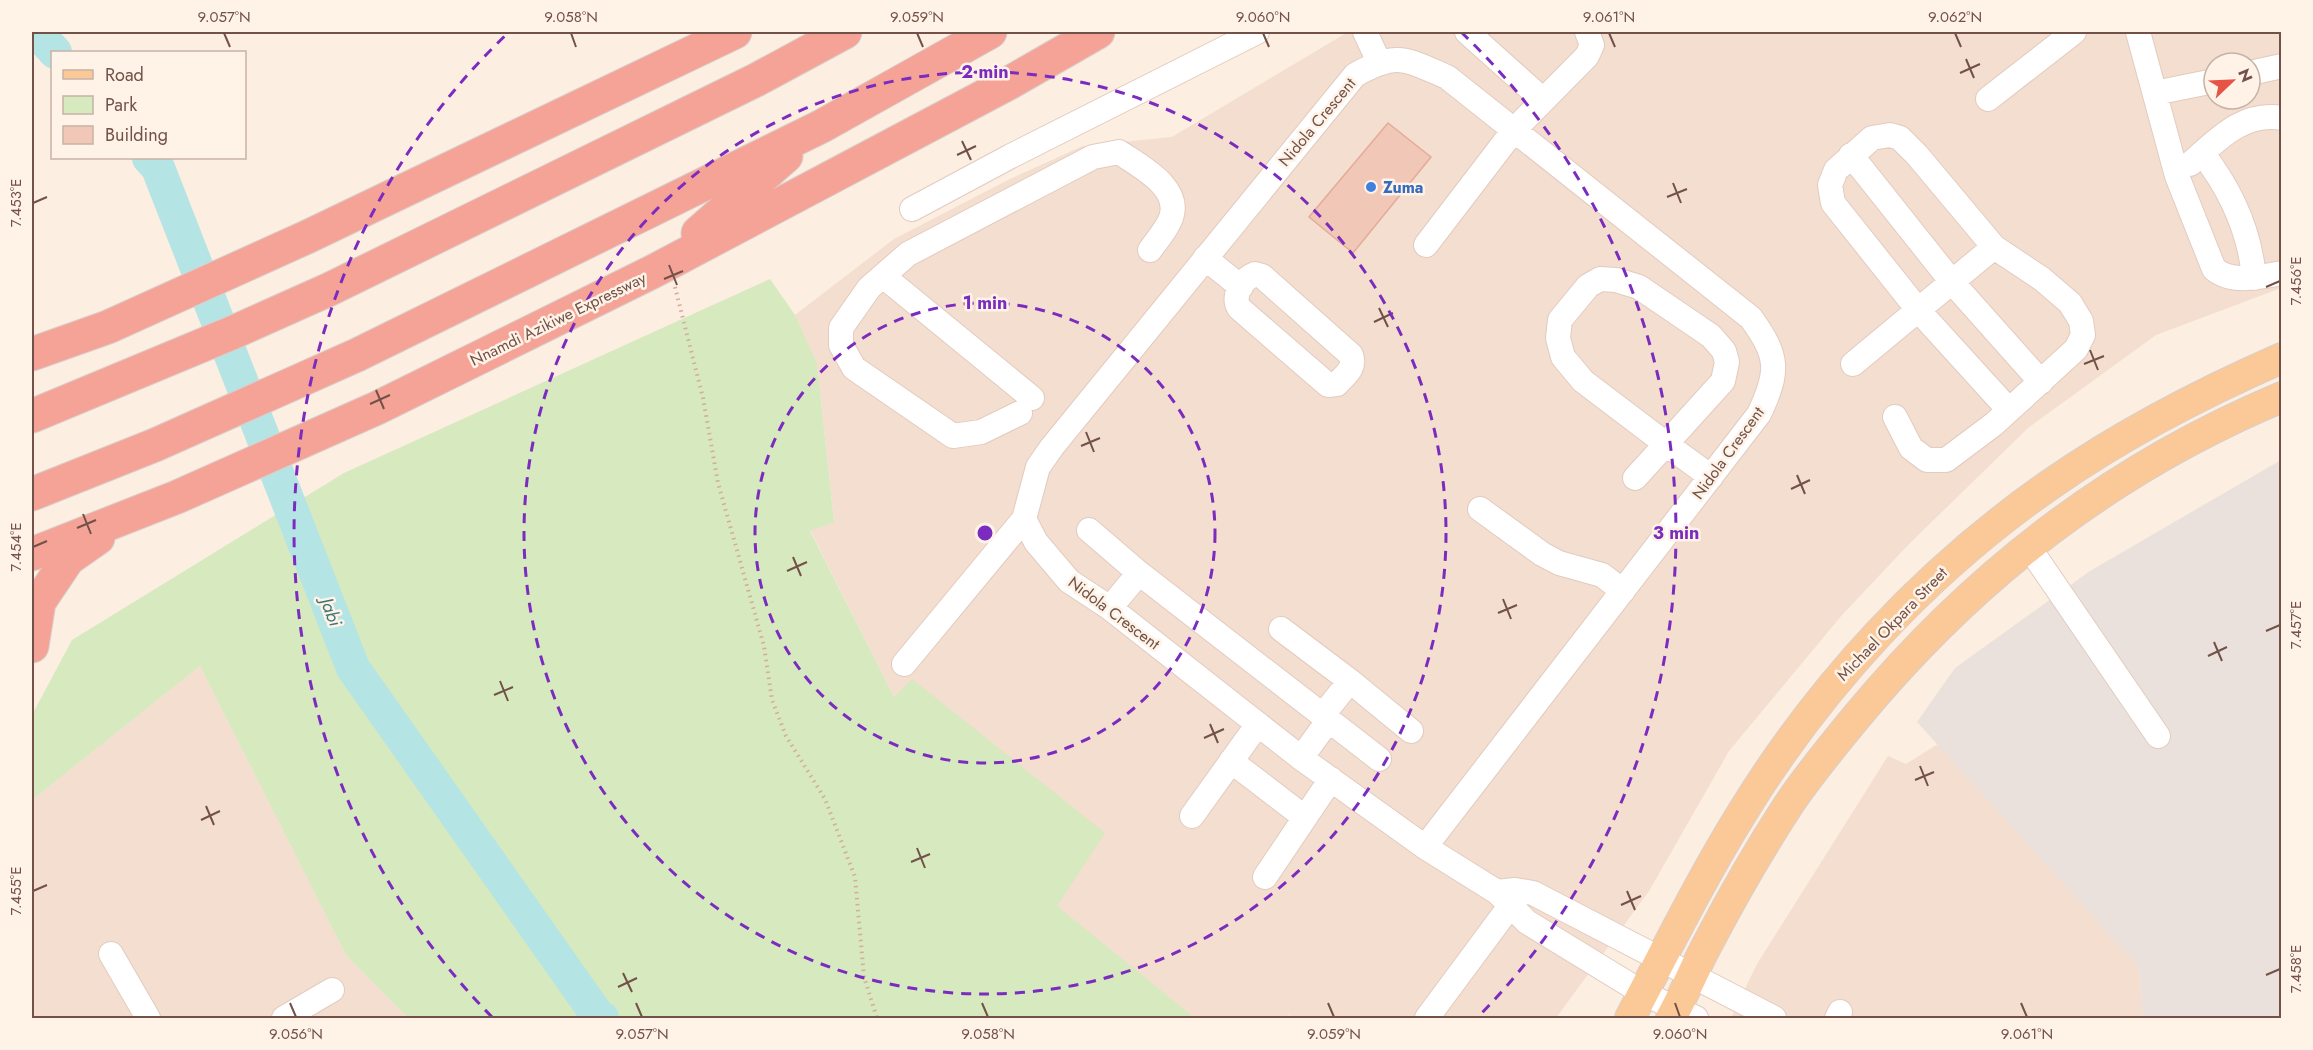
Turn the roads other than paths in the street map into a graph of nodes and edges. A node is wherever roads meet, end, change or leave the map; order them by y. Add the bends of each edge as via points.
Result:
1 (735, 32) edge
2 (845, 32) edge
3 (990, 32) edge
4 (1098, 32) edge
5 (1257, 32) edge
6 (1365, 32) edge
7 (1467, 32) edge
8 (1587, 32) edge
9 (2074, 32) edge
10 (2138, 32) edge
11 (1379, 62) junction
12 (2282, 66) edge
13 (2262, 70) edge
14 (2202, 83) edge
15 (2155, 93) junction
16 (1988, 99) dead end
17 (1543, 100) junction
18 (2282, 118) edge
19 (822, 126) junction
20 (1514, 129) junction
21 (2202, 153) junction
22 (1851, 155) junction
23 (2177, 176) junction
24 (912, 209) dead end
25 (1426, 245) dead end
26 (1994, 248) junction
27 (1150, 250) dead end
28 (1205, 258) junction
29 (662, 267) junction
30 (2282, 273) edge
31 (883, 276) junction
32 (2254, 278) junction
33 (1952, 282) junction
34 (1241, 287) junction
35 (1919, 311) junction
36 (32, 354) edge
37 (2282, 358) edge
38 (1853, 364) dead end
39 (2041, 382) junction
40 (2282, 396) edge
41 (2009, 410) junction
42 (32, 416) edge
43 (1895, 417) dead end
44 (1666, 444) junction
45 (1711, 477) junction
46 (1635, 478) dead end
47 (32, 494) edge
48 (1480, 509) dead end
49 (132, 514) junction
50 (1024, 519) junction
51 (1089, 530) dead end
52 (2028, 546) junction
53 (32, 554) edge
54 (1139, 573) junction
55 (1623, 591) junction
56 (1110, 608) junction
57 (1281, 629) dead end
58 (32, 646) edge
59 (904, 664) dead end
60 (1350, 681) junction
61 (1325, 718) junction
62 (1258, 724) junction
63 (1411, 731) dead end
64 (2158, 736) dead end
65 (1301, 758) junction
66 (1379, 759) dead end
67 (1231, 761) junction
68 (1331, 779) junction
69 (1192, 816) dead end
70 (1304, 817) junction
71 (1425, 847) junction
72 (1265, 877) dead end
73 (1504, 899) junction
74 (111, 954) dead end
75 (1660, 959) junction
76 (1691, 976) junction
77 (332, 990) dead end
78 (1644, 993) junction
79 (1681, 1015) edge
80 (148, 1018) edge
81 (284, 1018) edge
82 (1427, 1018) edge
83 (1630, 1018) edge
84 (1774, 1018) edge

1 - 36 highway via 307,237 108,327
2 - 42 highway via 756,80 330,289
3 - 19 highway
4 - 29 highway, Nnamdi Azikiwe Expressway
5 - 24 street
6 - 11 street
7 - 17 street
8 - 17 street via 1592,45 1587,57
9 - 16 street
10 - 15 street
11 - 20 street, Nidola Crescent via 1404,59 1448,77
11 - 28 street, Nidola Crescent via 1355,75
12 - 13 street
14 - 15 street
15 - 23 street
17 - 20 street
18 - 21 street via 2265,116 2238,125
19 - 29 highway
19 - 47 highway via 357,355 155,445
20 - 25 street
20 - 45 street, Nidola Crescent via 1750,318 1768,343 1774,364 1768,395 1759,414
21 - 23 street
21 - 32 street via 2219,175 2244,227
22 - 26 street via 1872,138 1900,138
22 - 33 street
22 - 35 street via 1836,170 1830,185 1833,203
23 - 32 street via 2214,269 2223,276
26 - 33 street
26 - 39 street via 2042,279 2070,303 2081,321 2083,334 2076,350
27 - 31 street via 1171,217 1172,199 1158,179 1119,153 1093,157 908,254
28 - 34 street
28 - 50 street, Nidola Crescent via 1038,467
29 - 49 highway, Nnamdi Azikiwe Expressway via 377,408
30 - 32 street
31 - 31 street via 1026,405 981,432 953,436 854,368 841,345 841,328 869,288
33 - 35 street
33 - 39 street
34 - 34 street via 1235,302 1239,308 1328,385 1337,384 1353,367 1351,355 1262,276 1250,276
35 - 38 street
35 - 41 street
37 - 75 main road, Michael Okpara Street via 2181,405 2052,483 1955,559 1907,604 1846,670 1781,754 1741,813
39 - 41 street
40 - 52 main road, Michael Okpara Street via 2227,420 2136,471
41 - 43 street via 1946,460 1927,460 1911,448
44 - 44 street via 1723,381 1727,363 1724,351 1711,336 1639,287 1600,279 1588,286 1560,320 1558,338 1563,357 1583,381
44 - 45 street
44 - 46 street
45 - 55 street, Nidola Crescent
48 - 55 street via 1542,554 1602,575
49 - 53 highway, Nnamdi Azikiwe Expressway
49 - 58 highway via 68,559 39,602
50 - 56 street, Nidola Crescent via 1036,542 1069,581
50 - 59 street
51 - 54 street
52 - 64 street
52 - 76 main road, Michael Okpara Street via 1896,669 1818,763 1750,868
54 - 56 street
54 - 61 street
55 - 71 street, Nidola Crescent
56 - 62 street, Nidola Crescent
57 - 60 street
60 - 61 street
60 - 63 street
61 - 65 street
61 - 66 street
62 - 65 street, Nidola Crescent
62 - 67 street
65 - 68 street, Nidola Crescent
67 - 69 street
67 - 70 street
68 - 70 street
68 - 71 street, Nidola Crescent
70 - 72 street
71 - 73 street, Nidola Crescent
73 - 75 street via 1515,890 1533,893
73 - 78 street, Nidola Crescent via 1527,922
73 - 82 street
74 - 80 street
75 - 76 street
75 - 78 main road, Michael Okpara Street
76 - 79 main road, Michael Okpara Street
76 - 84 street
77 - 81 street
78 - 79 street, Nidola Crescent
78 - 83 main road, Michael Okpara Street

